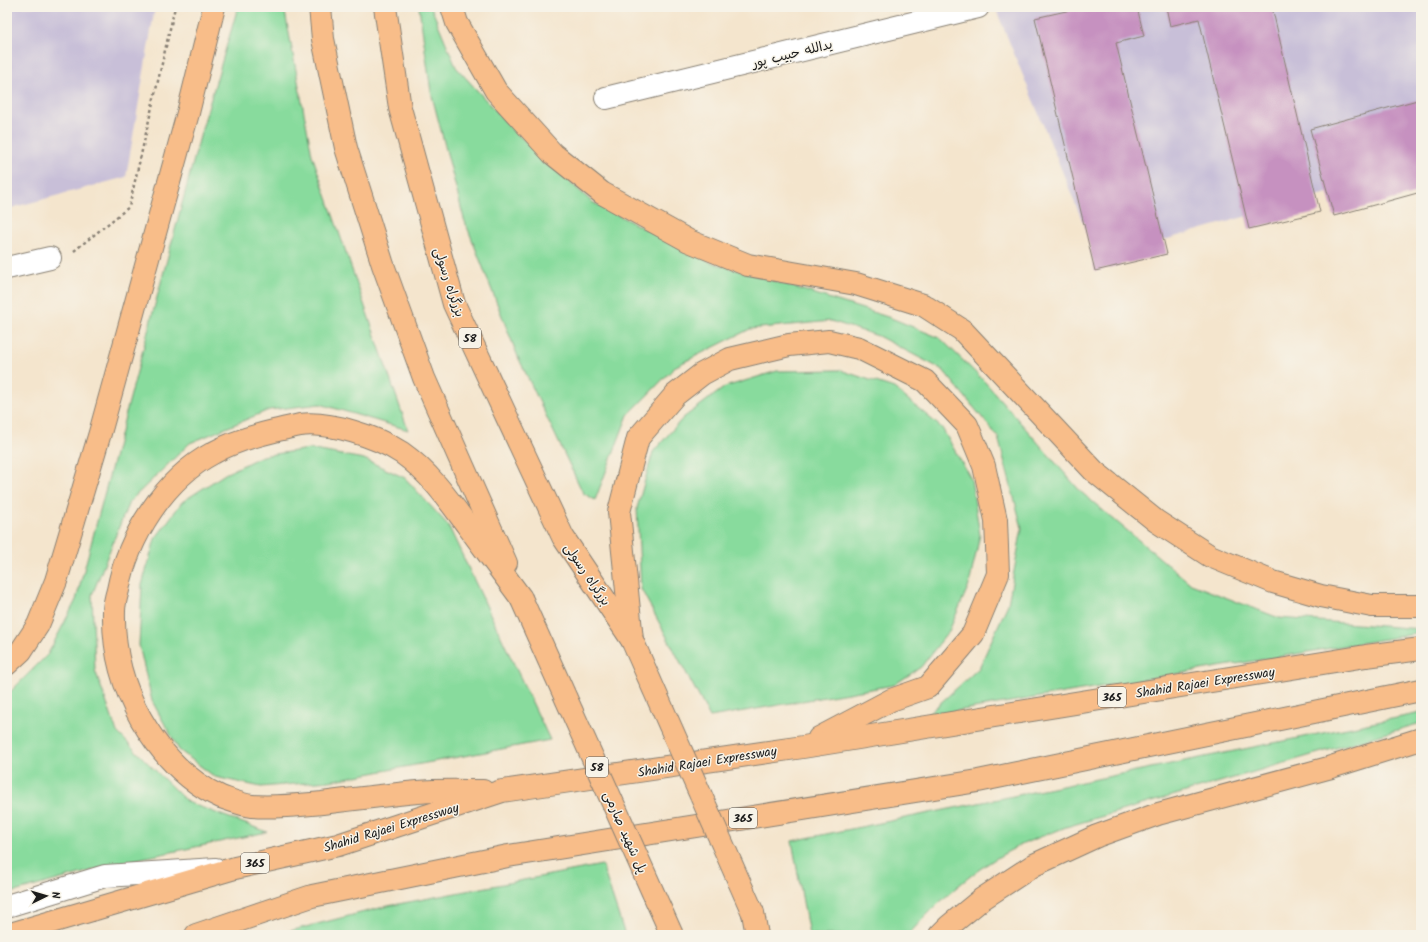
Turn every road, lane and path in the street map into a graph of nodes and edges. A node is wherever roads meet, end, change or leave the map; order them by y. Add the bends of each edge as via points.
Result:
1 (175, 7) edge
2 (214, 7) edge
3 (320, 7) edge
4 (386, 7) edge
5 (452, 7) edge
6 (978, 7) edge
7 (606, 98) dead end
8 (50, 258) joint
9 (7, 268) edge
10 (521, 598) junction
11 (1421, 606) edge
12 (632, 640) junction
13 (1421, 649) edge
14 (7, 664) edge
15 (1421, 690) edge
16 (1421, 739) edge
17 (803, 746) junction
18 (502, 792) junction
19 (235, 868) junction
20 (7, 906) edge
21 (7, 934) edge
22 (196, 935) edge
23 (672, 935) edge
24 (757, 935) edge
25 (940, 935) edge

1 - 8 path via 129,207 74,251
2 - 14 highway via 188,113 56,582 38,625 21,650
3 - 10 highway, 58 via 346,148 383,265 424,378
4 - 12 highway, بزرگراه رسولی / 58 via 400,108 454,304 563,537
5 - 11 highway via 456,23 496,91 553,154 602,193 689,241 748,265 856,284 923,305 962,330 1094,470 1156,521 1210,556 1273,582 1321,596 1372,606
6 - 7 street, یدالله حبیب پور
8 - 9 street
10 - 18 highway via 437,484 402,453 378,440 355,432 302,425 255,435 212,453 168,488 142,526 130,550 120,577 114,609 115,643 122,674 134,706 153,740 187,775 222,797 249,806 294,805 422,791
10 - 23 highway, پل شهید صارمی / 58, bridge
12 - 17 highway via 619,512 638,438 675,395 702,374 730,359 789,345 829,342 859,348 925,381 967,425 984,466 996,520 998,574 973,634 928,687 891,700
12 - 24 highway, 58, bridge via 753,913
13 - 17 highway, Shahid Rajaei Expressway / 365
15 - 22 highway, 365 via 978,781 508,856 312,896
16 - 25 highway via 1328,768 1158,814 1097,836 1034,865 982,899
17 - 18 highway, Shahid Rajaei Expressway / 365
18 - 19 highway, Shahid Rajaei Expressway / 365 via 338,845
19 - 20 street via 105,876
19 - 21 highway, Shahid Rajaei Expressway / 365

